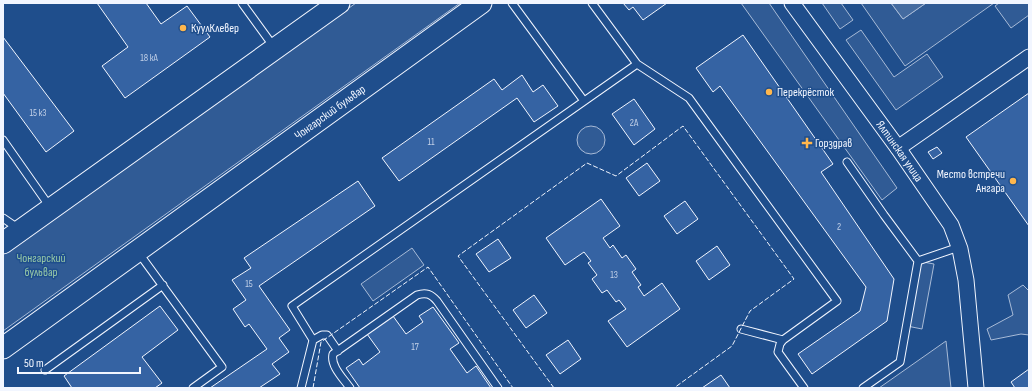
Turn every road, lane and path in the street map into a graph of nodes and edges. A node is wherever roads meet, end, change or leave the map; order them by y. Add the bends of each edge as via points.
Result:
1 (242, 3) edge
2 (339, 3) edge
3 (481, 3) edge
4 (512, 3) edge
5 (592, 3) edge
6 (792, 3) edge
7 (275, 49) junction
8 (1029, 57) edge
9 (637, 64) junction
10 (584, 101) junction
11 (3, 140) edge
12 (898, 148) junction
13 (847, 162) dead end
14 (52, 208) junction
15 (3, 218) edge
16 (21, 230) junction
17 (3, 243) edge
18 (959, 247) junction
19 (137, 251) junction
20 (918, 261) junction
21 (163, 285) junction
22 (740, 329) dead end
23 (313, 340) junction
24 (783, 340) junction
25 (3, 348) edge
26 (338, 351) junction
27 (45, 370) dead end
28 (193, 388) edge
29 (301, 388) edge
30 (350, 388) edge
31 (498, 388) edge
32 (804, 388) edge
33 (863, 388) edge
34 (976, 388) edge

1 - 7 lane
2 - 7 main road
3 - 19 main road, Чонгарский бульвар
4 - 10 lane
5 - 9 lane
6 - 12 street, Ялтинская улица
7 - 14 main road
8 - 12 street
9 - 10 lane
9 - 24 lane via 689,98 837,301
10 - 23 lane via 292,306
11 - 14 lane
12 - 18 street, Ялтинская улица via 951,226
13 - 20 lane
14 - 16 main road
15 - 16 lane
16 - 17 main road
18 - 20 lane
18 - 34 street, Ялтинская улица via 966,280
19 - 21 lane
19 - 25 main road, Чонгарский бульвар
20 - 33 lane via 900,362
21 - 27 lane
21 - 28 lane via 222,367
22 - 24 lane
23 - 26 lane via 326,335
23 - 29 lane
24 - 32 lane via 778,352
26 - 30 lane via 333,354 334,366
26 - 31 lane via 417,295 431,294

